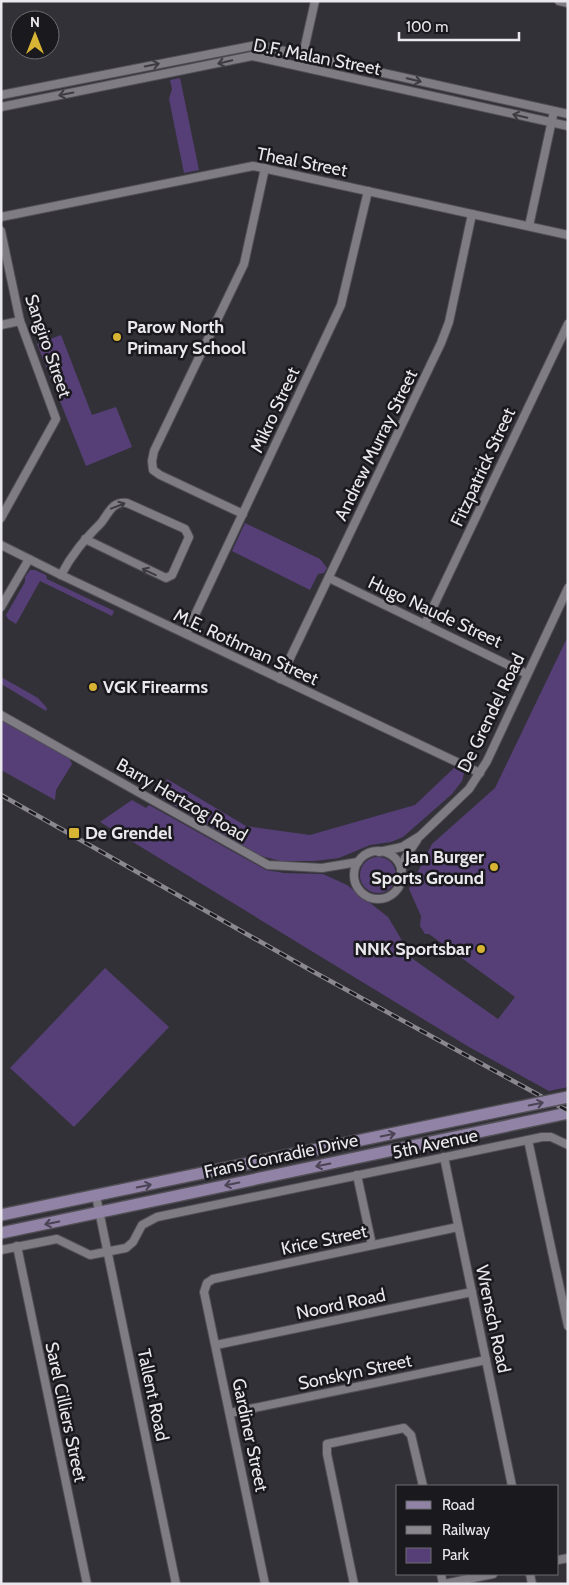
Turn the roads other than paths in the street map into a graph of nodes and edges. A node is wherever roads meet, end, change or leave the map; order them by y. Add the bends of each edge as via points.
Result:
1 (315, 1) edge
2 (559, 1) edge
3 (568, 3) edge
4 (303, 54) junction
5 (300, 66) junction
6 (124, 70) junction
7 (127, 82) junction
8 (1, 95) edge
9 (1, 107) edge
10 (554, 111) junction
11 (568, 114) edge
12 (552, 123) junction
13 (568, 126) edge
14 (265, 168) junction
15 (368, 191) junction
16 (472, 214) junction
17 (1, 217) edge
18 (529, 226) junction
19 (1, 231) edge
20 (568, 235) edge
21 (20, 321) junction
22 (568, 324) edge
23 (1, 325) edge
24 (243, 514) junction
25 (1, 518) edge
26 (85, 539) junction
27 (1, 544) edge
28 (29, 559) junction
29 (61, 575) junction
30 (329, 578) junction
31 (568, 588) edge
32 (1, 607) edge
33 (425, 624) junction
34 (186, 634) junction
35 (527, 674) junction
36 (280, 680) junction
37 (1, 715) edge
38 (480, 773) junction
39 (420, 836) junction
40 (379, 852) junction
41 (358, 862) junction
42 (401, 871) junction
43 (568, 1097) edge
44 (568, 1113) edge
45 (528, 1140) junction
46 (568, 1145) edge
47 (444, 1157) junction
48 (357, 1175) junction
49 (96, 1196) junction
50 (100, 1213) junction
51 (1, 1215) edge
52 (458, 1228) junction
53 (1, 1233) edge
54 (372, 1245) junction
55 (17, 1246) junction
56 (1, 1250) edge
57 (108, 1252) junction
58 (204, 1292) joint
59 (472, 1292) junction
60 (568, 1326) edge
61 (216, 1345) junction
62 (486, 1360) junction
63 (230, 1413) junction
64 (423, 1485) edge
65 (512, 1485) edge
66 (490, 1575) edge
67 (470, 1581) edge
68 (87, 1584) edge
69 (176, 1584) edge
70 (265, 1584) edge
71 (354, 1584) edge
72 (444, 1584) edge

1 - 4 street
2 - 3 street
4 - 5 street
6 -> 4 street, D.F. Malan Street via 251,45
4 -> 10 street, D.F. Malan Street
5 -> 7 street, D.F. Malan Street via 246,57
12 -> 5 street, D.F. Malan Street
6 - 7 street
6 - 8 street, D.F. Malan Street
7 -> 9 street, D.F. Malan Street
10 - 11 street, D.F. Malan Street
10 - 12 street
12 - 13 street, D.F. Malan Street
12 - 18 street
14 - 15 street, Theal Street
14 - 17 street, Theal Street via 244,166
14 - 24 street via 244,264 152,461 153,470 160,475
15 - 16 street, Theal Street
15 - 24 street, Mikro Street via 342,305
16 - 18 street, Theal Street
16 - 30 street, Andrew Murray Street via 445,334
18 - 20 street, Theal Street
19 - 21 street, Sangiro Street
21 - 23 street
21 - 25 street, Sangiro Street via 56,418
22 - 33 street, Fitzpatrick Street
24 - 34 street, Mikro Street
26 -> 26 street via 103,522 109,509 125,502 185,529 189,537 172,576 166,578
26 - 29 street via 73,552
27 - 28 street, M.E. Rothman Street
28 - 29 street, M.E. Rothman Street
28 - 32 street
29 - 34 street, M.E. Rothman Street
30 - 33 street, Hugo Naude Street
30 - 36 street, Andrew Murray Street
31 - 35 street, De Grendel Road
33 - 35 street, Hugo Naude Street
34 - 36 street, M.E. Rothman Street
35 - 38 street, De Grendel Road
36 - 38 street, M.E. Rothman Street
37 - 41 street, Barry Hertzog Road via 268,865 316,868
38 - 39 street, De Grendel Road via 460,799
39 - 40 street, De Grendel Road via 402,847
39 - 42 street, De Grendel Road via 405,858
40 - 41 street via 364,856
40 - 42 street via 394,858
41 - 42 street via 355,883 364,895 371,898 386,898 392,894 400,884
49 -> 43 main road, Frans Conradie Drive, bridge
44 -> 50 main road, Frans Conradie Drive
45 - 46 street, 5th Avenue via 551,1137
45 - 47 street, 5th Avenue
45 - 60 street
47 - 48 street, 5th Avenue
47 - 52 street, Wrensch Road
48 - 54 street
48 - 57 street, 5th Avenue via 153,1218 142,1225 129,1246
49 - 50 street, Tallent Road
49 - 51 main road, Frans Conradie Drive
50 -> 53 main road, Frans Conradie Drive
50 - 57 street, Tallent Road
52 - 54 street, Krice Street
52 - 59 street, Wrensch Road
54 - 58 street, Krice Street via 214,1279 207,1283
55 - 56 street, 5th Avenue
55 - 57 street, 5th Avenue via 57,1239 86,1254
55 - 68 street, Sarel Cilliers Street
57 - 69 street, Tallent Road
58 - 61 street, Gardiner Street
59 - 61 street, Noord Road
59 - 62 street, Wrensch Road
61 - 63 street, Gardiner Street
62 - 63 street, Sonskyn Street
62 - 65 street, Wrensch Road
63 - 70 street, Gardiner Street
64 - 71 street via 408,1430 393,1428 331,1442 326,1446
66 - 67 street
67 - 72 street

